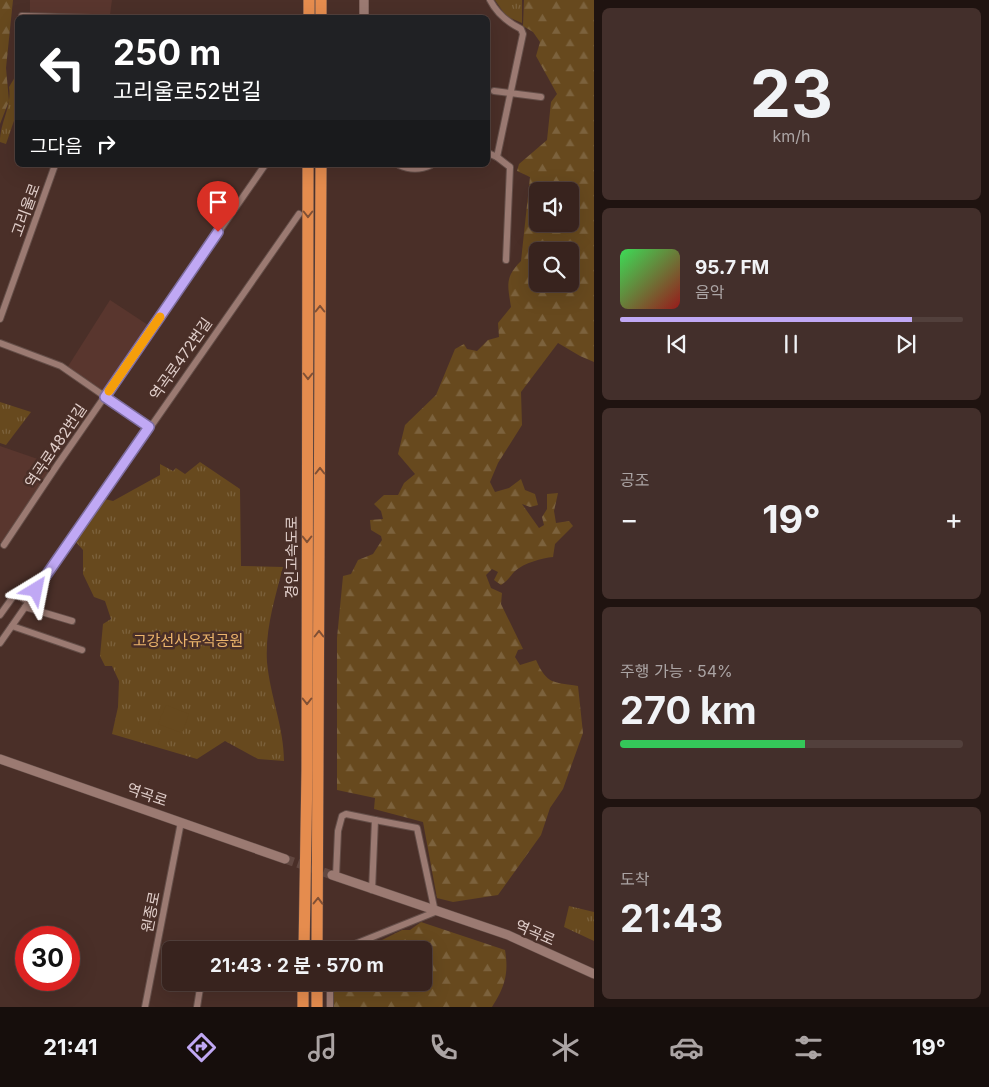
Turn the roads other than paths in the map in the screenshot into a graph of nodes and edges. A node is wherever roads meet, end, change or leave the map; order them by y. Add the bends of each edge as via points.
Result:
1 (309, 0) edge
2 (322, 0) edge
3 (364, 0) edge
4 (490, 0) edge
5 (309, 15) edge
6 (321, 15) edge
7 (364, 15) edge
8 (494, 90) dead end
9 (510, 94) junction
10 (541, 97) dead end
11 (490, 154) edge
12 (497, 157) junction
13 (54, 167) edge
14 (264, 167) edge
15 (308, 167) edge
16 (321, 167) edge
17 (404, 167) edge
18 (426, 167) edge
19 (299, 214) dead end
20 (506, 260) dead end
21 (0, 320) edge
22 (0, 343) edge
23 (105, 397) junction
24 (149, 427) junction
25 (4, 546) dead end
26 (27, 604) junction
27 (0, 615) edge
28 (72, 621) dead end
29 (12, 626) junction
30 (0, 643) edge
31 (82, 650) dead end
32 (0, 759) edge
33 (375, 820) junction
34 (182, 822) junction
35 (285, 859) tunnel mouth
36 (334, 876) joint
37 (372, 890) junction
38 (435, 912) junction
39 (304, 941) edge
40 (317, 941) edge
41 (362, 941) edge
42 (594, 974) edge
43 (200, 991) edge
44 (303, 991) edge
45 (317, 991) edge
46 (330, 991) edge
47 (145, 1007) edge
48 (197, 1007) edge
49 (303, 1007) edge
50 (317, 1007) edge
51 (330, 1007) edge

1 - 5 highway
2 - 6 highway
3 - 7 street
4 - 9 street via 501,16 521,29 523,34
8 - 9 street
9 - 10 street
9 - 12 street
11 - 12 street
12 - 20 street via 510,167
13 - 21 street, 고리울로
14 - 23 street, 역곡로482번길
15 -> 39 highway, 경인고속도로
40 -> 16 highway, 경인고속도로
17 - 18 street
19 - 24 street, 역곡로472번길
22 - 23 street via 61,366
23 - 24 street
23 - 25 street, 역곡로482번길
24 - 26 street, 역곡로472번길
26 - 27 street via 15,594
26 - 28 street
26 - 29 street, 역곡로472번길
29 - 30 street, 역곡로472번길
29 - 31 street
32 - 34 street, 역곡로
33 - 36 street via 342,816
33 - 37 street
33 - 38 street via 417,828
34 - 35 street, 역곡로
34 - 47 street, 원종로
36 - 37 street, 역곡로
37 - 38 street, 역곡로
38 - 41 street
38 - 42 street, 역곡로 via 508,935
43 - 48 street
44 - 49 highway
45 - 50 highway
46 - 51 street

